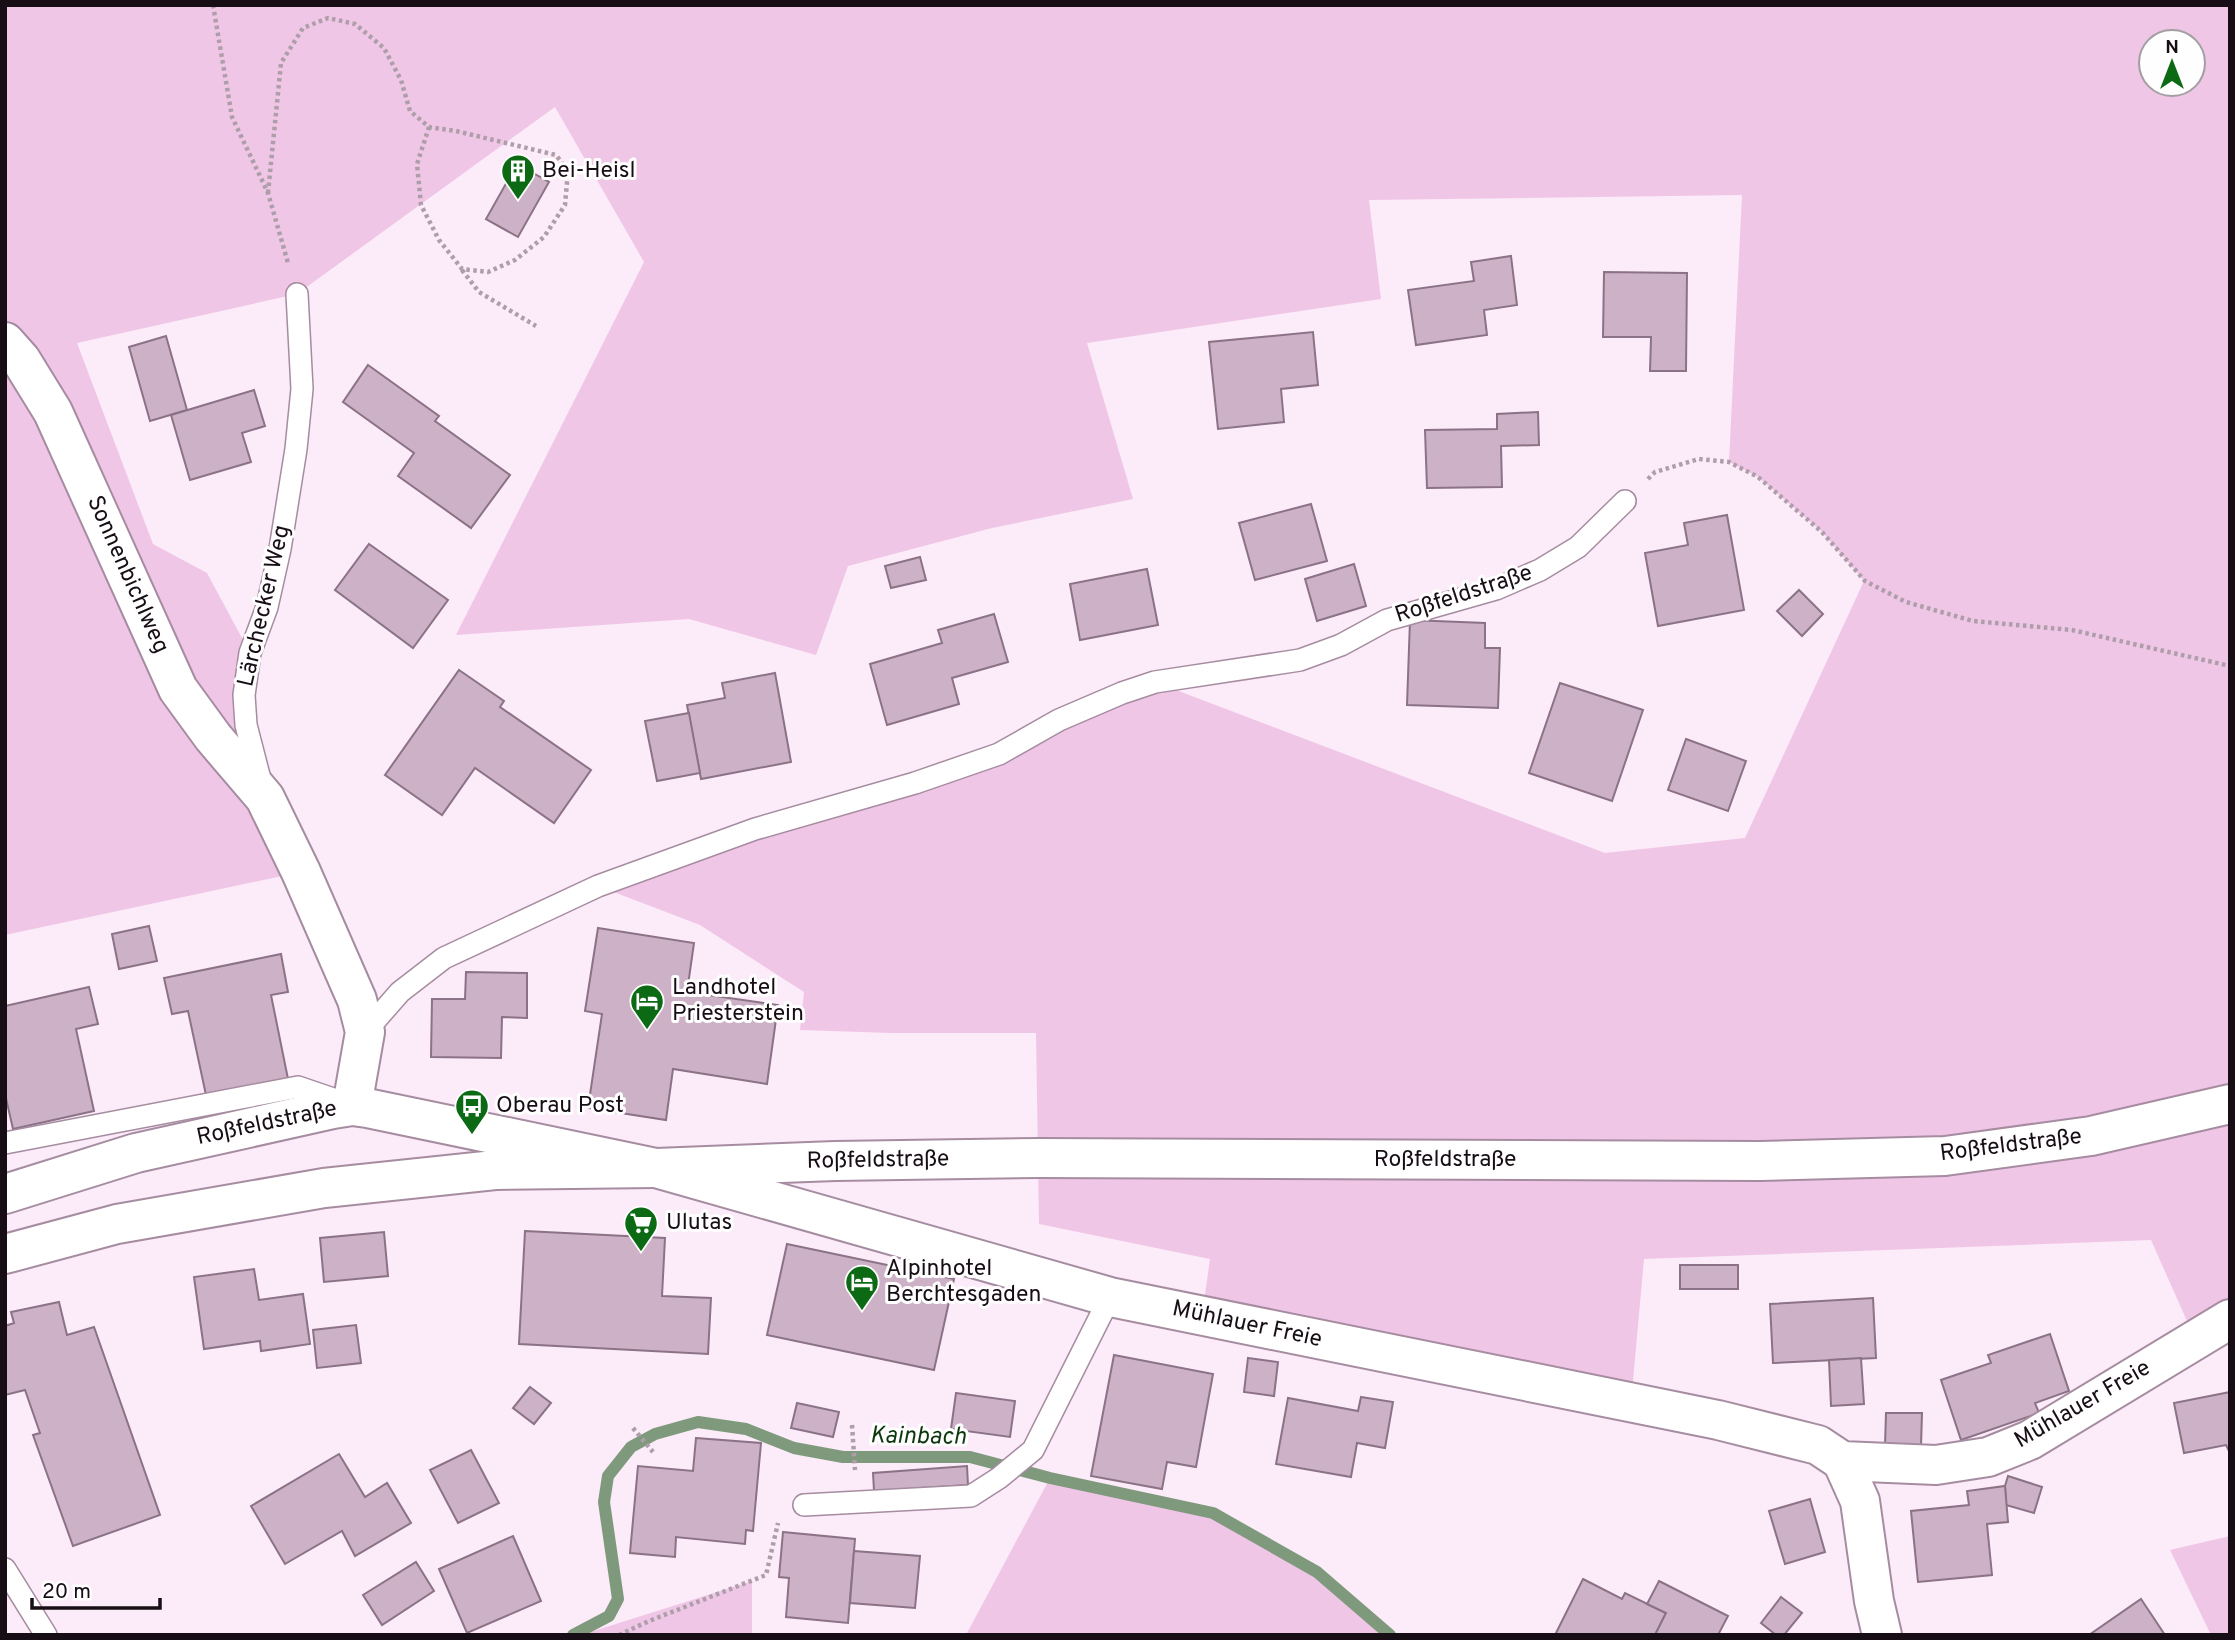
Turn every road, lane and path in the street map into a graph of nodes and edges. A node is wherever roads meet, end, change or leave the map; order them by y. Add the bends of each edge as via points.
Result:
1 (213, 5) edge
2 (429, 127) junction
3 (268, 193) junction
4 (462, 269) junction
5 (297, 294) joint
6 (536, 326) dead end
7 (5, 342) edge
8 (1625, 501) joint
9 (2230, 666) edge
10 (265, 798) junction
11 (365, 1032) junction
12 (2230, 1104) edge
13 (352, 1106) junction
14 (5, 1143) edge
15 (656, 1168) junction
16 (5, 1194) edge
17 (5, 1254) edge
18 (1110, 1297) junction
19 (2230, 1319) edge
20 (852, 1425) dead end
21 (633, 1428) dead end
22 (653, 1452) dead end
23 (1842, 1461) junction
24 (855, 1469) dead end
25 (804, 1505) joint
26 (5, 1569) edge
27 (46, 1635) edge
28 (619, 1635) edge
29 (1882, 1635) edge

1 - 3 path via 232,117
2 - 3 path via 410,111 401,80 384,48 355,24 328,18 303,28 281,63
2 - 4 path via 417,164 421,205 439,240
2 - 4 path via 555,155 568,171 565,205 544,237 515,260 488,272
3 - 5 path
4 - 6 path via 479,292
5 - 10 lane, Lärchecker Weg via 302,389 296,449 280,549 267,607 250,653 244,695 246,725
7 - 10 street, Sonnenbichlweg via 53,412 178,689
8 - 9 path via 1656,472 1699,459 1729,463 1758,477 1822,532 1864,581 1906,602 1973,621 2072,630
8 - 11 lane, Roßfeldstraße via 1578,547 1496,589 1387,620 1341,646 1300,660 1155,682 1059,720 999,754 755,829 597,886 444,958 400,992
10 - 11 street, Lärchecker Weg via 357,1000
11 - 13 street, Lärchecker Weg
12 - 15 street, Roßfeldstraße via 2091,1136 1945,1156 1760,1161 1038,1158
13 - 14 lane via 298,1087
13 - 15 street, Roßfeldstraße
13 - 16 street, Roßfeldstraße via 136,1153
15 - 17 street, Roßfeldstraße via 495,1170 324,1188 117,1224
15 - 18 street, Mühlauer Freie
18 - 23 street, Mühlauer Freie via 1718,1420 1818,1445
18 - 25 lane via 1033,1450 999,1479 971,1496
19 - 23 street, Mühlauer Freie via 2030,1440 1988,1457 1936,1465
20 - 24 path
21 - 22 path
23 - 29 street via 1860,1501
25 - 28 path via 777,1523 766,1575
26 - 27 lane

